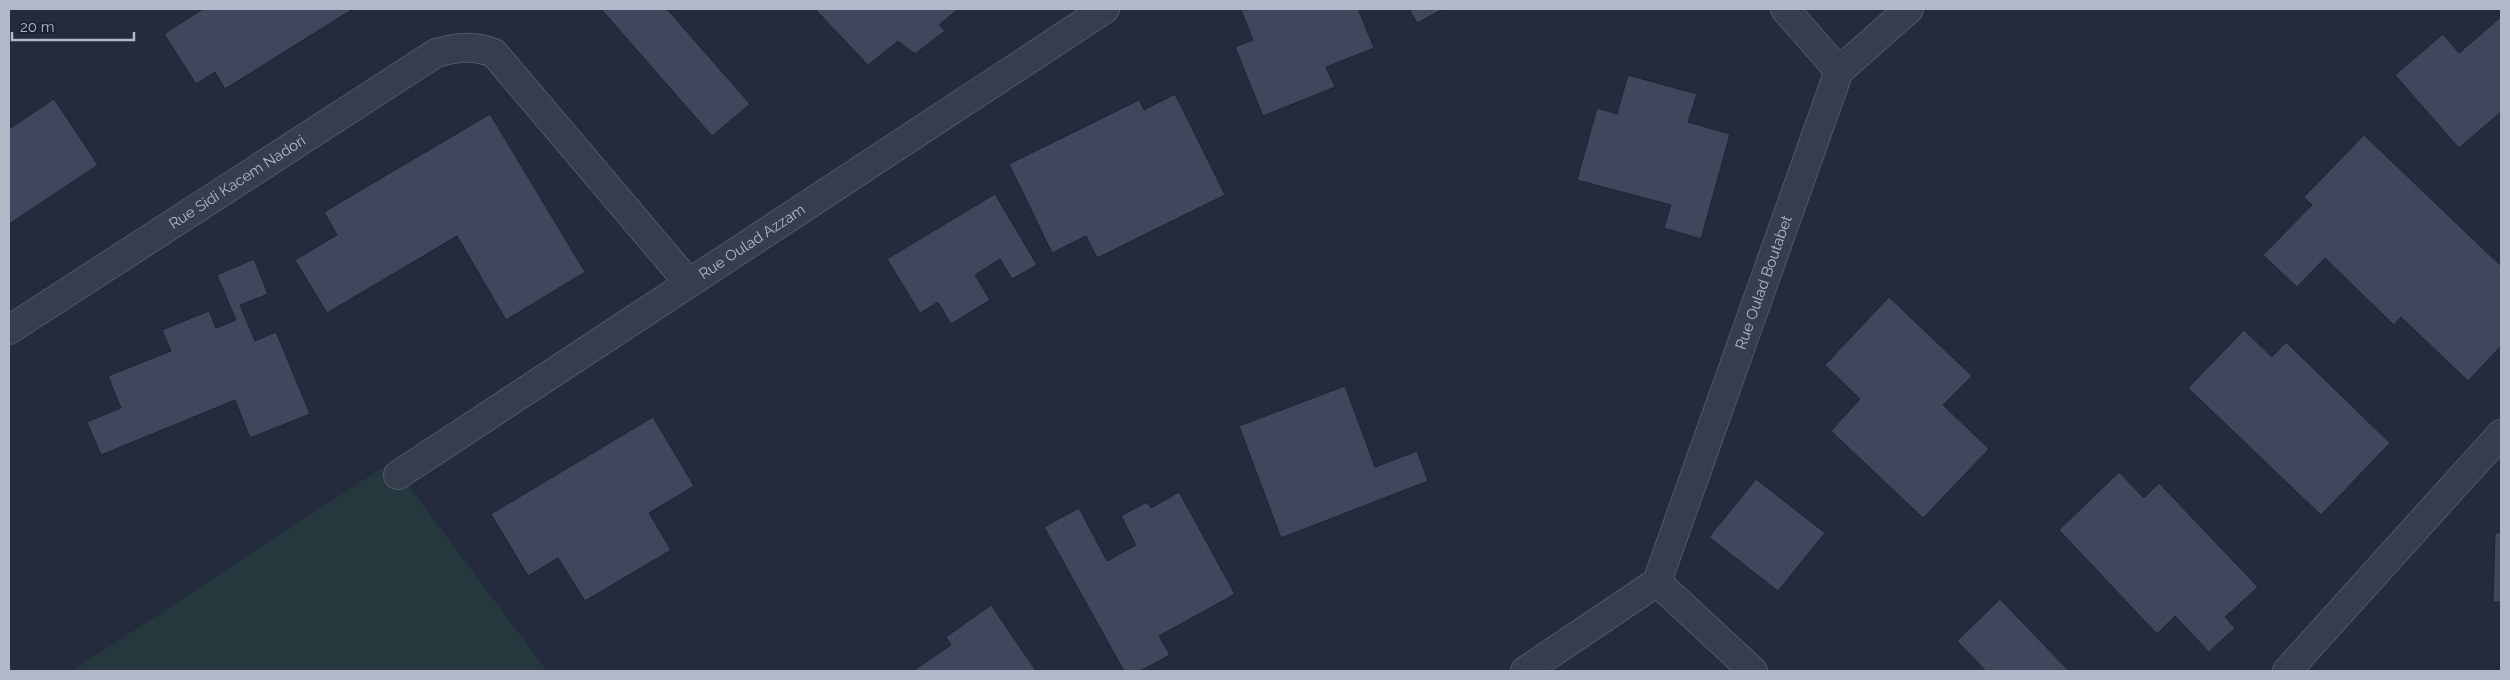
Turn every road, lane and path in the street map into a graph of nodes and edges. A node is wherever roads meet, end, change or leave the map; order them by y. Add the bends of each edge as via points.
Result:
1 (1105, 9) edge
2 (1785, 9) edge
3 (1909, 9) edge
4 (1839, 71) junction
5 (688, 282) junction
6 (9, 330) edge
7 (2501, 434) edge
8 (398, 475) dead end
9 (1657, 582) junction
10 (1525, 671) edge
11 (1753, 671) edge
12 (2287, 671) edge

1 - 5 street, Rue Oulad Azzam
2 - 4 street
3 - 4 street, Rue Oulad Boutabet
4 - 9 street, Rue Oulad Boutabet
5 - 6 street, Rue Sidi Kacem Nadori via 494,53 472,47 453,48 436,53
5 - 8 street, Rue Oulad Azzam
7 - 12 street
9 - 10 street
9 - 11 street

